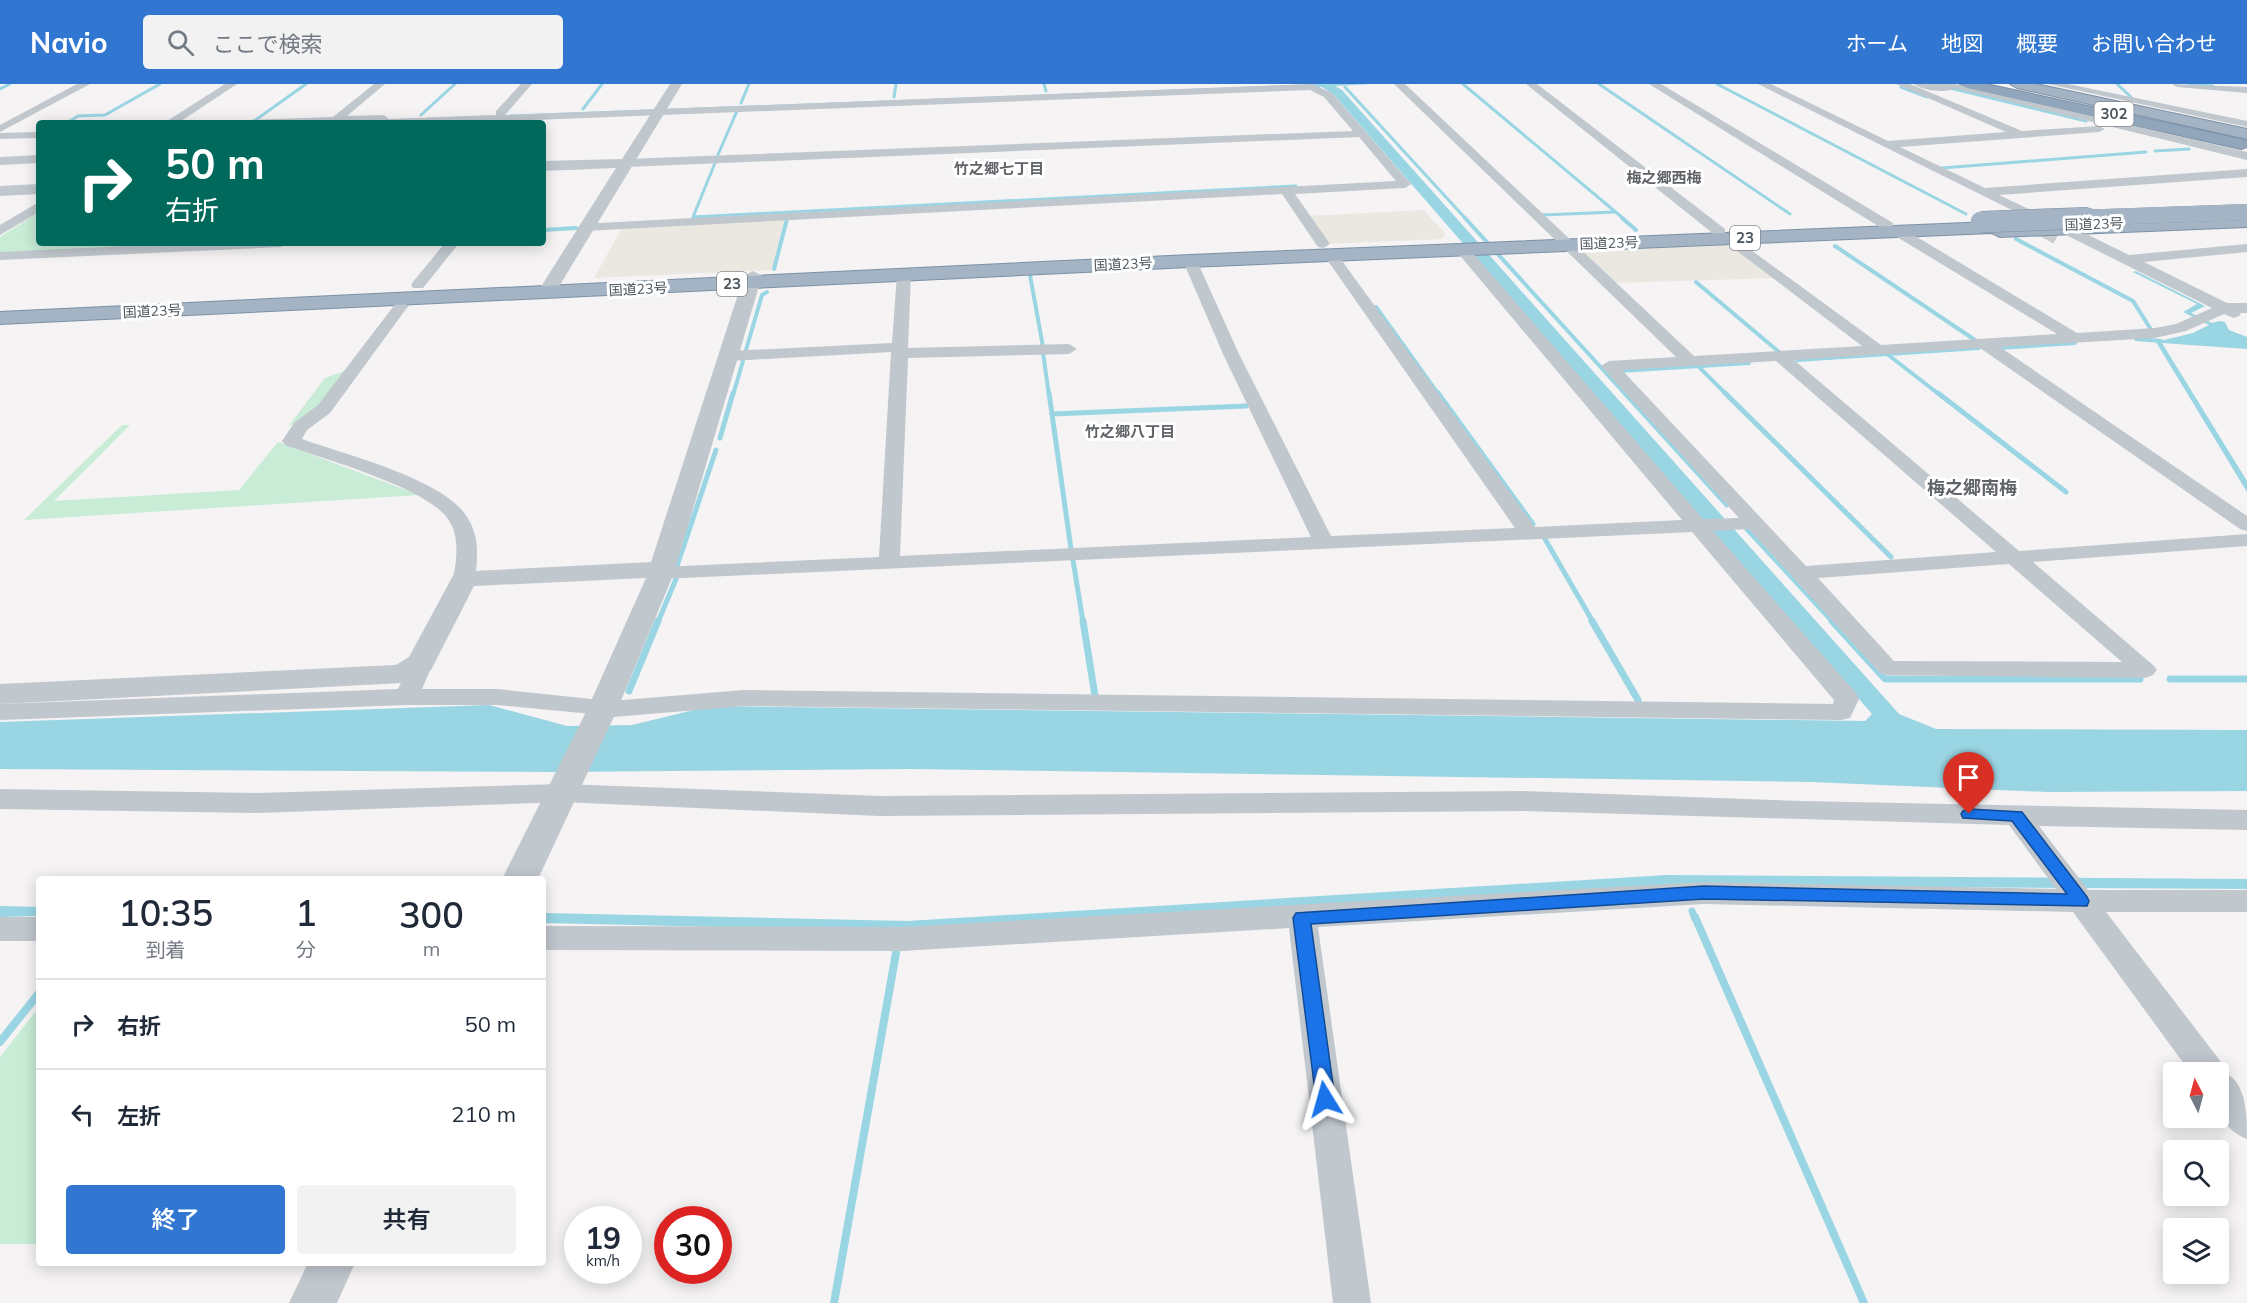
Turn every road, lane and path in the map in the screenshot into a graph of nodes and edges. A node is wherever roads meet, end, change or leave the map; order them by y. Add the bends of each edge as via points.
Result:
1 (85, 84) edge
2 (232, 84) edge
3 (380, 84) edge
4 (527, 84) edge
5 (676, 84) edge
6 (971, 84) edge
7 (1266, 84) edge
8 (1275, 84) edge
9 (1399, 84) edge
10 (1531, 84) edge
11 (1654, 84) edge
12 (1763, 84) edge
13 (1901, 84) edge
14 (1920, 84) edge
15 (1967, 84) edge
16 (1981, 84) edge
17 (1993, 84) edge
18 (2008, 84) edge
19 (2017, 84) edge
20 (2024, 84) edge
21 (2053, 84) edge
22 (2177, 84) edge
23 (1947, 85) edge
24 (1311, 86) edge
25 (1120, 87) edge
26 (2247, 90) edge
27 (2070, 95) junction
28 (972, 98) junction
29 (660, 110) junction
30 (2180, 112) junction
31 (2247, 112) edge
32 (500, 113) junction
33 (175, 120) edge
34 (336, 120) joint
35 (547, 121) edge
36 (2247, 122) edge
37 (2231, 125) junction
38 (2128, 129) junction
39 (0, 132) edge
40 (36, 133) edge
41 (1362, 134) junction
42 (2022, 135) junction
43 (2246, 142) edge
44 (1886, 144) junction
45 (36, 159) edge
46 (0, 161) edge
47 (626, 163) junction
48 (546, 166) edge
49 (2247, 172) edge
50 (36, 189) edge
51 (1285, 189) junction
52 (1978, 190) junction
53 (0, 191) edge
54 (2247, 206) edge
55 (36, 208) edge
56 (2247, 212) edge
57 (2011, 213) tunnel mouth
58 (2032, 216) junction
59 (2247, 221) edge
60 (1986, 225) junction
61 (585, 226) junction
62 (1893, 228) junction
63 (0, 231) edge
64 (2062, 233) junction
65 (1724, 235) junction
66 (1566, 242) junction
67 (1323, 244) dead end
68 (216, 246) edge
69 (450, 246) edge
70 (1462, 247) junction
71 (2247, 248) edge
72 (0, 256) edge
73 (1190, 261) junction
74 (1335, 261) dead end
75 (2132, 263) junction
76 (904, 275) junction
77 (752, 279) junction
78 (418, 285) dead end
79 (549, 289) junction
80 (401, 306) dead end
81 (2224, 308) junction
82 (2247, 308) edge
83 (0, 311) edge
84 (0, 318) edge
85 (2247, 319) edge
86 (2074, 338) junction
87 (1983, 343) junction
88 (1069, 349) dead end
89 (899, 350) junction
90 (1876, 350) junction
91 (730, 356) junction
92 (1780, 357) junction
93 (1690, 361) junction
94 (1745, 524) junction
95 (2247, 525) edge
96 (1701, 526) junction
97 (1529, 533) junction
98 (2247, 540) edge
99 (1324, 542) junction
100 (2014, 555) junction
101 (889, 562) junction
102 (662, 571) junction
103 (1801, 573) junction
104 (464, 578) junction
105 (421, 663) junction
106 (0, 694) edge
107 (407, 697) junction
108 (0, 712) edge
109 (601, 712) junction
110 (566, 785) junction
111 (0, 799) edge
112 (2016, 816) junction
113 (2247, 820) edge
114 (521, 876) edge
115 (2072, 889) junction
116 (2247, 901) edge
117 (1302, 918) junction
118 (0, 929) edge
119 (36, 929) edge
120 (546, 938) edge
121 (2202, 1062) edge
122 (2229, 1099) edge
123 (2247, 1123) edge
124 (331, 1266) edge
125 (313, 1303) edge
126 (1352, 1303) edge

1 - 39 street
2 - 33 street
3 - 34 street
4 - 32 street
5 - 29 street
6 - 28 street
7 - 8 street
7 - 25 street
9 - 66 street
10 - 65 street
11 - 62 street
12 - 44 street
13 - 42 street
14 - 23 street
15 - 43 highway
16 - 43 highway, 302
17 - 43 highway
18 - 43 highway
19 - 27 highway, 302
20 - 27 highway
21 - 37 street via 2206,116
22 - 26 street
23 - 38 street
24 - 28 street
24 - 41 street via 1328,95
25 - 28 street
27 - 30 highway, 302
28 - 29 street
28 - 29 street via 819,97
29 - 32 street
29 - 35 street
29 - 47 street
30 - 31 street
30 - 37 highway, 302
30 - 43 highway
32 - 34 street
36 - 37 street
37 - 43 highway, 302
38 - 42 street
38 - 43 street
39 - 40 street
41 - 47 street
41 - 51 street via 1405,184
42 - 44 street
44 - 52 street
45 - 46 street
47 - 48 street
47 - 61 street
49 - 52 street
50 - 53 street
51 - 61 street
51 - 67 street
52 - 57 street via 1978,194
52 - 58 street
54 - 58 highway
55 - 63 street
56 - 60 highway, 国道23号 / 23, bridge
58 - 62 highway via 1922,221
59 - 60 highway, 国道23号 / 23
59 - 64 highway
60 - 62 highway, 国道23号 / 23
61 - 79 street
62 - 64 highway
62 - 65 highway, 国道23号 / 23
62 - 86 street
64 - 75 street via 2113,262
65 - 66 highway, 国道23号 / 23
65 - 90 street
66 - 70 highway, 国道23号 / 23
66 - 93 street
68 - 72 street
69 - 78 street
70 - 73 highway, 国道23号 / 23
70 - 77 highway, 国道23号 / 23
70 - 96 street
71 - 75 street
73 - 76 highway, 国道23号 / 23
73 - 99 street via 1231,354
74 - 97 street
75 - 81 street
76 - 77 highway, 国道23号 / 23
76 - 89 street
77 - 79 highway, 国道23号 / 23
77 - 91 street
79 - 83 highway, 国道23号 / 23
79 - 84 highway, 国道23号 / 23
80 - 104 street via 324,409 300,427 291,441 413,486 446,504 456,515 469,547
81 - 82 street
81 - 85 street
81 - 86 street via 2180,328
86 - 87 street
87 - 90 street
87 - 95 street
88 - 89 street
89 - 91 street
89 - 101 street
90 - 92 street
91 - 102 street
92 - 93 street
92 - 100 street
93 - 94 street via 1609,366
94 - 96 street
94 - 103 street
96 - 97 street
96 - 109 street via 1847,699 1841,712 744,698
97 - 99 street
98 - 100 street
99 - 101 street
100 - 103 street
100 - 103 street via 2145,670 1888,668
101 - 102 street
102 - 104 street
102 - 109 street
104 - 105 street
105 - 106 street via 402,674
105 - 107 street
107 - 108 street
107 - 109 street via 498,697
109 - 110 street
110 - 111 street via 258,802
110 - 112 street via 880,806 1524,801
110 - 114 street
112 - 113 street
112 - 115 street
115 - 116 street
115 - 117 street via 1704,893
115 - 121 street
117 - 120 street via 902,939
117 - 126 street
118 - 119 street
122 - 123 street
124 - 125 street

